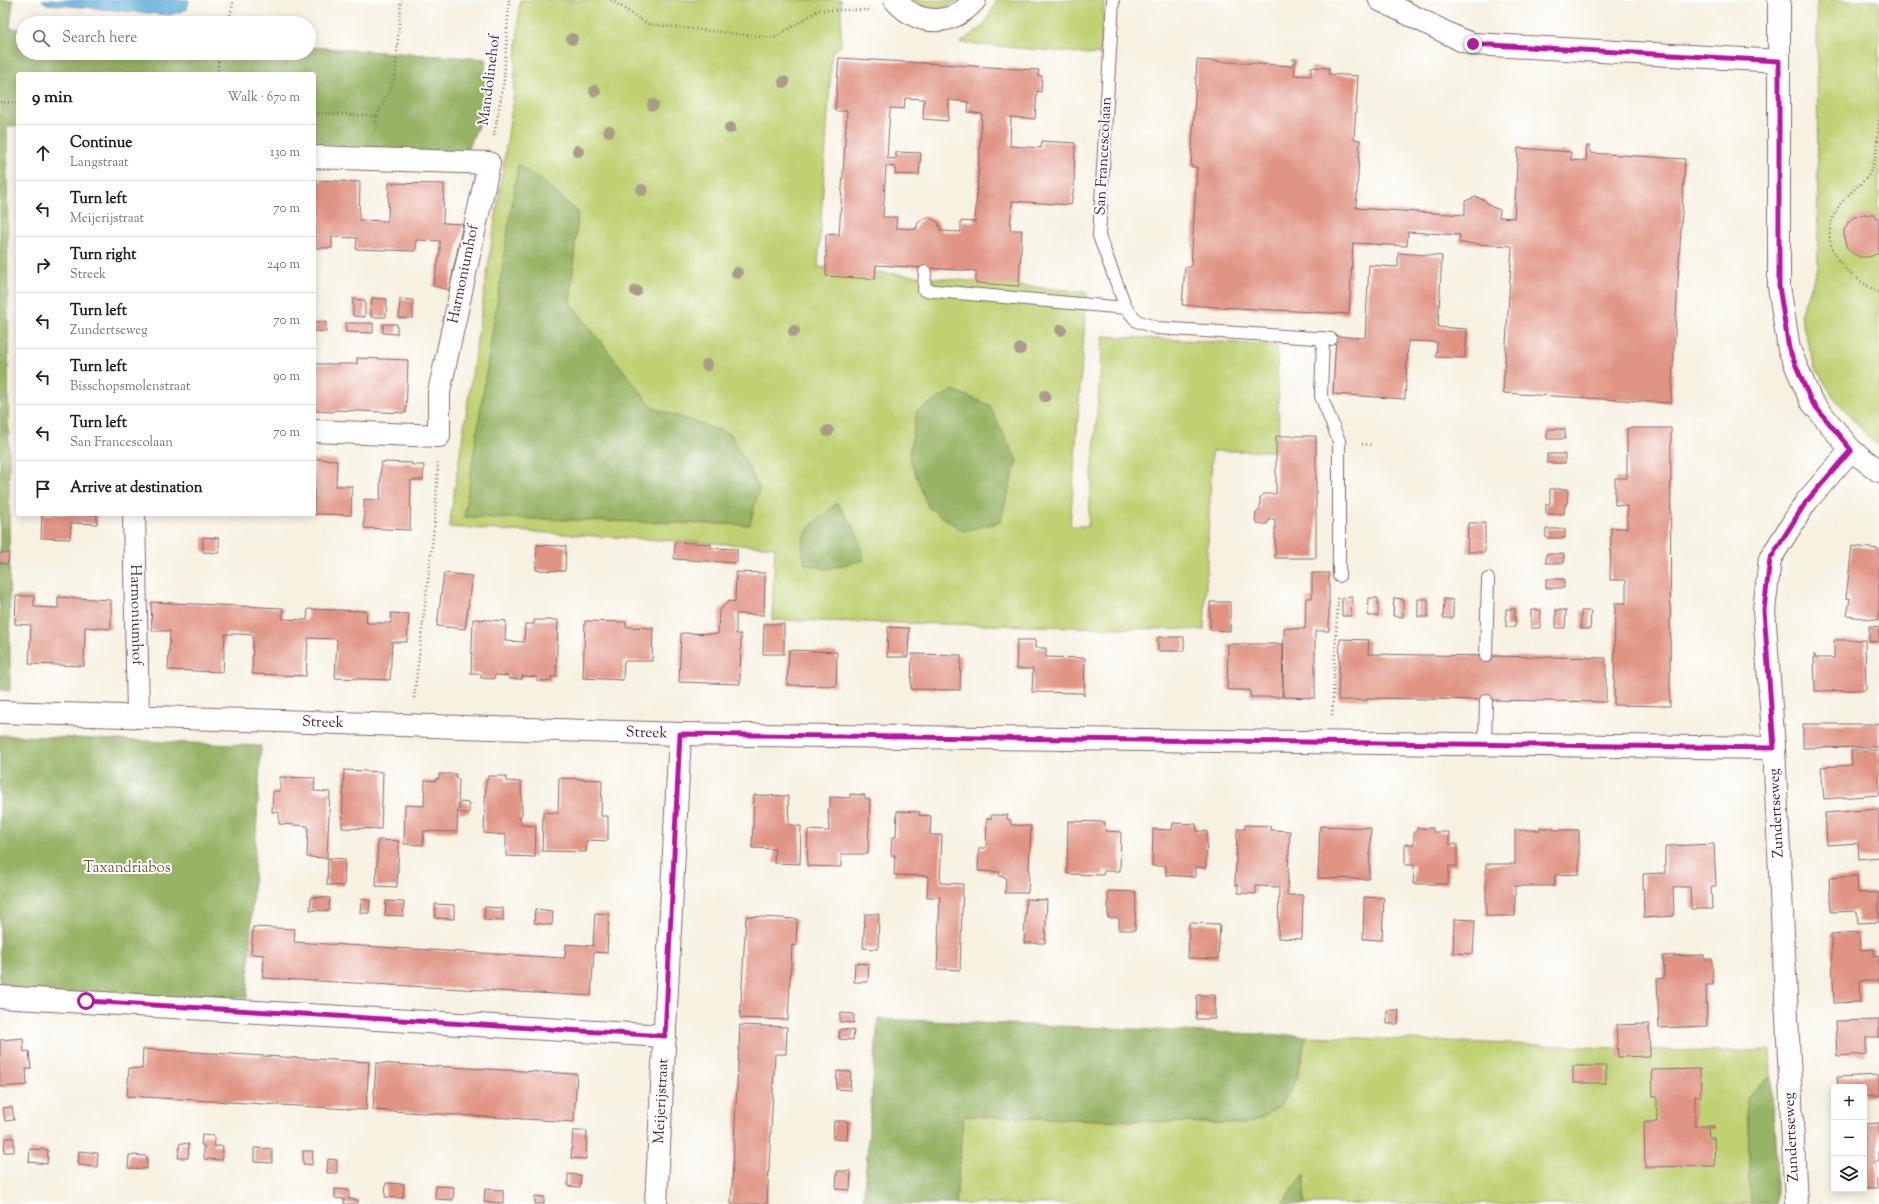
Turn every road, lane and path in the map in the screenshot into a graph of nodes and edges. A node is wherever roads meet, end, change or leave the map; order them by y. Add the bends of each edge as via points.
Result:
1 (234, 0) edge
2 (401, 0) edge
3 (509, 0) edge
4 (611, 0) edge
5 (975, 0) edge
6 (1113, 0) edge
7 (1380, 0) edge
8 (1779, 0) edge
9 (900, 5) edge
10 (230, 16) edge
11 (219, 60) edge
12 (1779, 61) junction
13 (217, 72) edge
14 (0, 102) edge
15 (16, 103) edge
16 (316, 113) edge
17 (377, 116) junction
18 (1879, 120) edge
19 (316, 157) edge
20 (374, 159) junction
21 (489, 163) junction
22 (925, 272) dead end
23 (1879, 292) edge
24 (1126, 308) junction
25 (316, 431) edge
26 (439, 436) junction
27 (1851, 450) junction
28 (1879, 471) edge
29 (134, 516) edge
30 (1339, 576) joint
31 (1488, 579) dead end
32 (1486, 656) dead end
33 (1486, 700) dead end
34 (0, 712) edge
35 (138, 717) junction
36 (411, 725) junction
37 (680, 734) junction
38 (1332, 742) junction
39 (1485, 744) junction
40 (1774, 748) junction
41 (0, 997) edge
42 (665, 1036) junction
43 (656, 1204) edge
44 (1796, 1204) edge

1 - 10 path
2 - 17 path via 395,78
3 - 21 path, Mandolinehof via 504,80
4 - 9 path via 647,24 774,38 819,10
5 - 9 street via 967,9 952,18 936,21 919,18
6 - 24 lane, San Francescolaan via 1100,236
7 - 12 street via 1473,44
8 - 12 street
11 - 13 path
12 - 27 street via 1779,286 1789,349 1811,401
14 - 15 path
16 - 17 path
17 - 20 path
18 - 23 path via 1871,168 1866,179 1841,203 1833,218 1830,240 1832,251 1838,261 1856,278
19 - 20 street
20 - 21 street
21 - 26 street, Harmoniumhof via 439,392
22 - 24 lane via 924,290
24 - 30 lane, San Francescolaan via 1137,321 1157,328 1327,338 1321,396 1340,441
25 - 26 street
26 - 36 path via 435,520
27 - 28 street
27 - 40 street, Zundertseweg via 1806,502 1770,559 1764,610
29 - 35 street, Harmoniumhof
30 - 38 path
31 - 32 lane
33 - 39 lane
34 - 35 street, Streek
35 - 36 street, Streek
36 - 37 street, Streek
37 - 38 street, Streek
37 - 42 street, Meijerijstraat
38 - 39 street, Streek
39 - 40 street, Streek
40 - 44 street, Zundertseweg
41 - 42 street
42 - 43 street, Meijerijstraat

